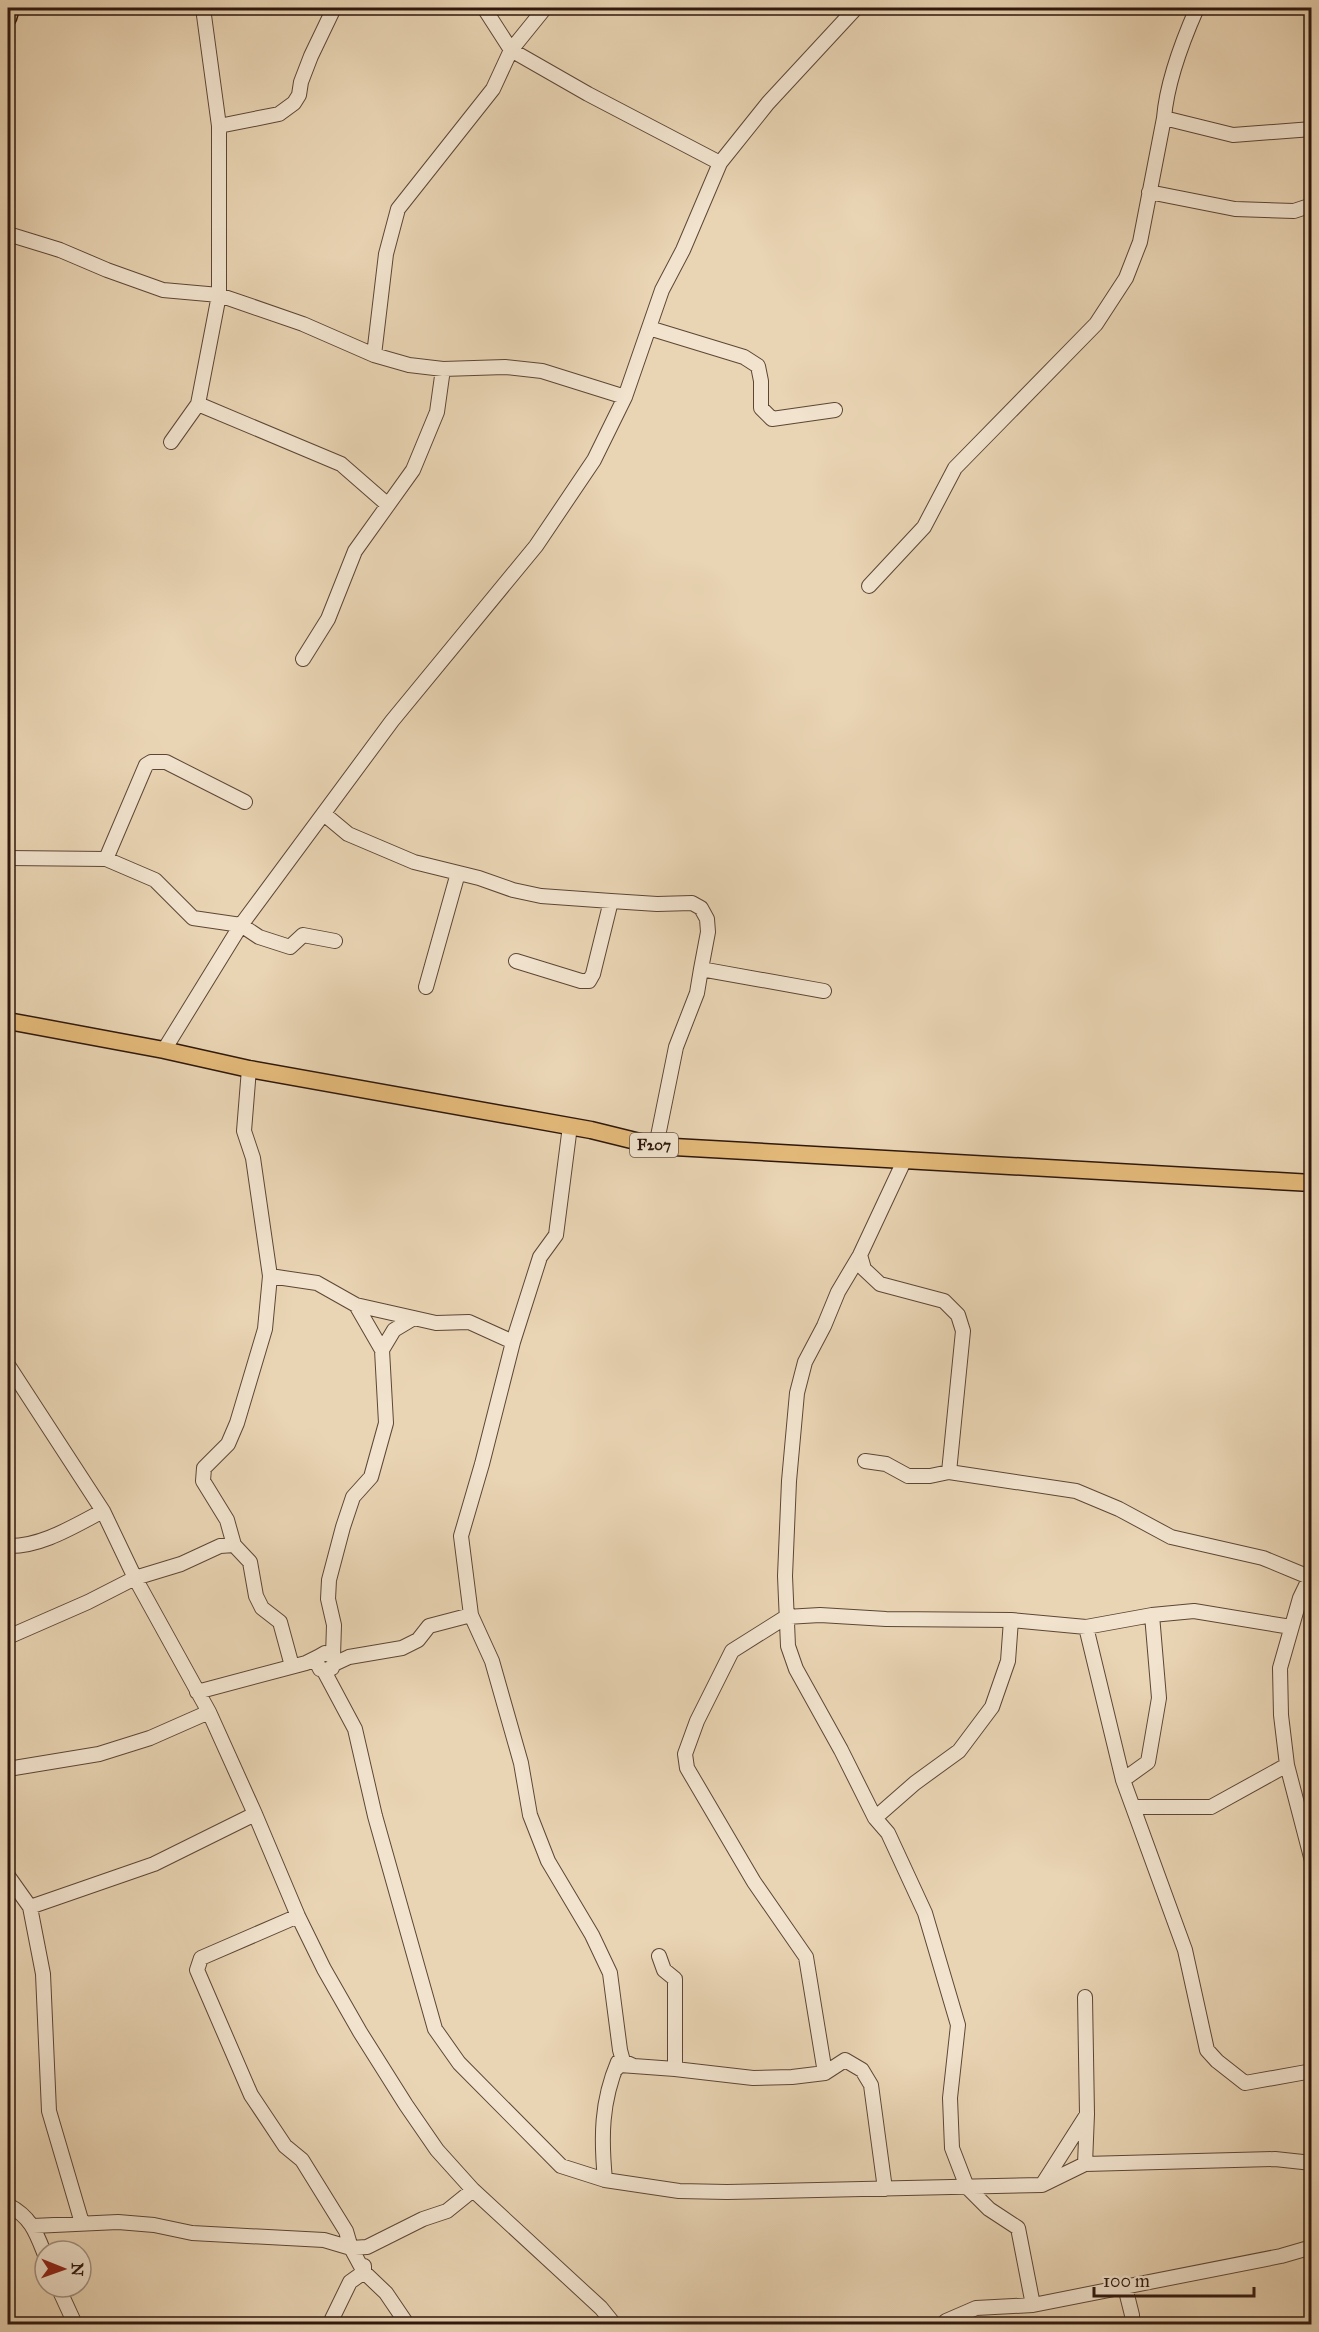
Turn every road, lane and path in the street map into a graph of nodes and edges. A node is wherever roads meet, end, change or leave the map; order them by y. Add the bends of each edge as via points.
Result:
1 (11, 8) edge
2 (203, 8) edge
3 (334, 8) edge
4 (484, 8) edge
5 (544, 8) edge
6 (856, 8) edge
7 (1197, 8) edge
8 (8, 18) edge
9 (511, 50) junction
10 (1164, 118) junction
11 (219, 126) junction
12 (1311, 129) edge
13 (720, 163) junction
14 (1149, 192) junction
15 (1311, 205) edge
16 (8, 234) edge
17 (219, 295) junction
18 (649, 328) junction
19 (374, 355) junction
20 (443, 369) junction
21 (625, 397) junction
22 (198, 404) junction
23 (835, 410) dead end
24 (171, 442) dead end
25 (388, 505) junction
26 (868, 586) dead end
27 (303, 659) dead end
28 (245, 802) dead end
29 (324, 814) junction
30 (8, 858) edge
31 (106, 859) junction
32 (458, 873) junction
33 (611, 901) junction
34 (242, 925) junction
35 (335, 941) dead end
36 (516, 961) dead end
37 (701, 969) junction
38 (426, 987) dead end
39 (824, 991) dead end
40 (8, 1021) edge
41 (164, 1050) junction
42 (249, 1069) junction
43 (570, 1126) junction
44 (656, 1146) junction
45 (904, 1161) junction
46 (1311, 1183) edge
47 (860, 1255) junction
48 (270, 1276) junction
49 (356, 1305) junction
50 (414, 1318) junction
51 (513, 1342) junction
52 (382, 1350) junction
53 (8, 1365) edge
54 (865, 1461) dead end
55 (949, 1472) junction
56 (103, 1511) junction
57 (234, 1545) junction
58 (8, 1546) edge
59 (1310, 1575) edge
60 (135, 1578) junction
61 (471, 1615) junction
62 (1152, 1615) junction
63 (786, 1617) junction
64 (1011, 1620) junction
65 (1086, 1627) junction
66 (1291, 1627) junction
67 (8, 1637) edge
68 (323, 1661) junction
69 (197, 1692) junction
70 (208, 1712) junction
71 (1287, 1765) junction
72 (8, 1769) edge
73 (1123, 1780) junction
74 (1134, 1807) junction
75 (255, 1814) junction
76 (874, 1818) junction
77 (1311, 1861) edge
78 (8, 1876) edge
79 (30, 1907) junction
80 (298, 1916) junction
81 (659, 1956) dead end
82 (1086, 1997) dead end
83 (620, 2050) junction
84 (634, 2066) junction
85 (675, 2069) junction
86 (615, 2070) junction
87 (1311, 2071) edge
88 (825, 2073) junction
89 (1087, 2114) junction
90 (1311, 2163) edge
91 (1084, 2164) junction
92 (605, 2180) junction
93 (1042, 2185) junction
94 (967, 2187) junction
95 (885, 2189) junction
96 (473, 2190) junction
97 (8, 2205) edge
98 (82, 2223) junction
99 (33, 2226) junction
100 (38, 2239) edge
101 (367, 2247) junction
102 (1311, 2247) edge
103 (351, 2248) junction
104 (363, 2272) junction
105 (1125, 2287) junction
106 (63, 2299) edge
107 (1033, 2306) junction
108 (75, 2325) edge
109 (332, 2325) edge
110 (407, 2325) edge
111 (614, 2325) edge
112 (943, 2325) edge
113 (1132, 2325) edge

1 - 8 main road
2 - 11 street
3 - 11 street via 294,103 279,114
4 - 9 street
5 - 9 street
6 - 13 street via 768,103
7 - 10 street via 1166,100
9 - 13 street
9 - 19 street via 493,89 398,209 386,254
10 - 12 street via 1233,135
10 - 14 street
11 - 17 street
13 - 18 street via 662,290
14 - 15 street via 1235,209 1294,212
14 - 26 street via 1140,242 1126,278 1096,324 955,468 924,527
16 - 17 street via 163,290
17 - 19 street via 303,324
17 - 22 street
18 - 21 street
18 - 23 street via 744,357 758,366 761,408 772,419
19 - 20 street
20 - 21 street via 505,367 542,371
20 - 25 street via 437,412 413,470
21 - 29 street via 594,460 536,546 392,721
22 - 24 street
22 - 25 street via 341,464
25 - 27 street via 355,551 328,620
28 - 31 street via 166,762 151,762 146,765
29 - 32 street via 348,834 414,862
29 - 34 street
30 - 31 street
31 - 34 street via 155,880 193,918
32 - 33 street via 541,896
32 - 38 street
33 - 36 street via 589,981
33 - 37 street via 692,903 701,908 708,932
34 - 35 street via 259,937 290,947 303,936
34 - 41 street
37 - 39 street
37 - 44 street via 676,1047
40 - 41 main road, F207
41 - 42 main road, F207
42 - 43 main road, F207
42 - 48 street via 244,1131 253,1158
43 - 44 main road, F207
43 - 51 street via 556,1235 540,1257
44 - 45 main road, F207
45 - 46 main road, F207
45 - 47 street
47 - 55 street via 864,1269 880,1284 944,1300 958,1315 963,1332
47 - 63 street via 805,1362 797,1393 789,1481
48 - 49 street via 317,1283
48 - 57 street via 265,1329 237,1423 228,1444 204,1468 203,1481 227,1520
49 - 50 street
49 - 52 street
50 - 51 street via 436,1323 469,1322
50 - 52 street via 394,1330
51 - 61 street via 461,1536
52 - 68 street via 386,1423 371,1477 353,1497 343,1527 329,1580 328,1599 334,1625
53 - 56 street
54 - 55 street via 886,1464 908,1476
55 - 59 street via 1076,1491 1172,1537 1263,1558
56 - 58 street via 56,1535
56 - 60 street
57 - 60 street via 220,1546 181,1564
57 - 68 street via 250,1562 262,1608
59 - 66 street
60 - 67 street
60 - 69 street
61 - 68 street via 429,1626 418,1640 402,1648
61 - 83 street via 492,1661 521,1763 530,1815 548,1861 610,1973
62 - 65 street
62 - 66 street via 1194,1611
62 - 73 street via 1157,1718 1148,1762
63 - 64 street
63 - 76 street via 788,1646 796,1669 842,1750
63 - 88 street via 732,1651 685,1754 687,1767 754,1882 806,1957
64 - 65 street
64 - 76 street via 1008,1661 992,1707 959,1751
65 - 73 street
66 - 71 street via 1280,1668
68 - 69 street
68 - 92 street via 336,1696 355,1729 375,1816 435,2029 459,2063 561,2166
69 - 70 street
70 - 72 street via 150,1738 99,1754
70 - 75 street
71 - 74 street via 1211,1807
71 - 77 street
73 - 74 street
74 - 87 street via 1185,1950 1207,2050 1245,2083
75 - 79 street via 154,1864
75 - 80 street
76 - 94 street via 888,1833 925,1913 952,1998 958,2025 950,2098 952,2148
78 - 79 street
79 - 98 street via 44,1974 49,2110
80 - 96 street via 355,2023 406,2104 437,2150
80 - 103 street via 201,1958 197,1970 251,2096 285,2146 302,2160 346,2231
81 - 85 street via 664,1970 675,1979
82 - 89 street
83 - 84 street via 623,2061
83 - 86 street
84 - 85 street
84 - 86 street
85 - 88 street via 753,2078
86 - 92 street via 604,2110
88 - 95 street via 845,2060 862,2070 871,2085
89 - 91 street
89 - 93 street
90 - 91 street via 1275,2159
91 - 93 street
92 - 95 street via 680,2191
93 - 94 street
94 - 95 street
94 - 107 street via 1018,2228
96 - 101 street via 447,2211
96 - 111 street via 602,2308
97 - 99 street
98 - 99 street
98 - 103 street via 154,2224 192,2233 324,2240
99 - 100 street
101 - 103 street
101 - 104 street
102 - 105 street
103 - 104 street
104 - 109 street via 350,2282
104 - 110 street via 386,2293
105 - 107 street
105 - 113 street
106 - 108 street
107 - 112 street via 976,2308

